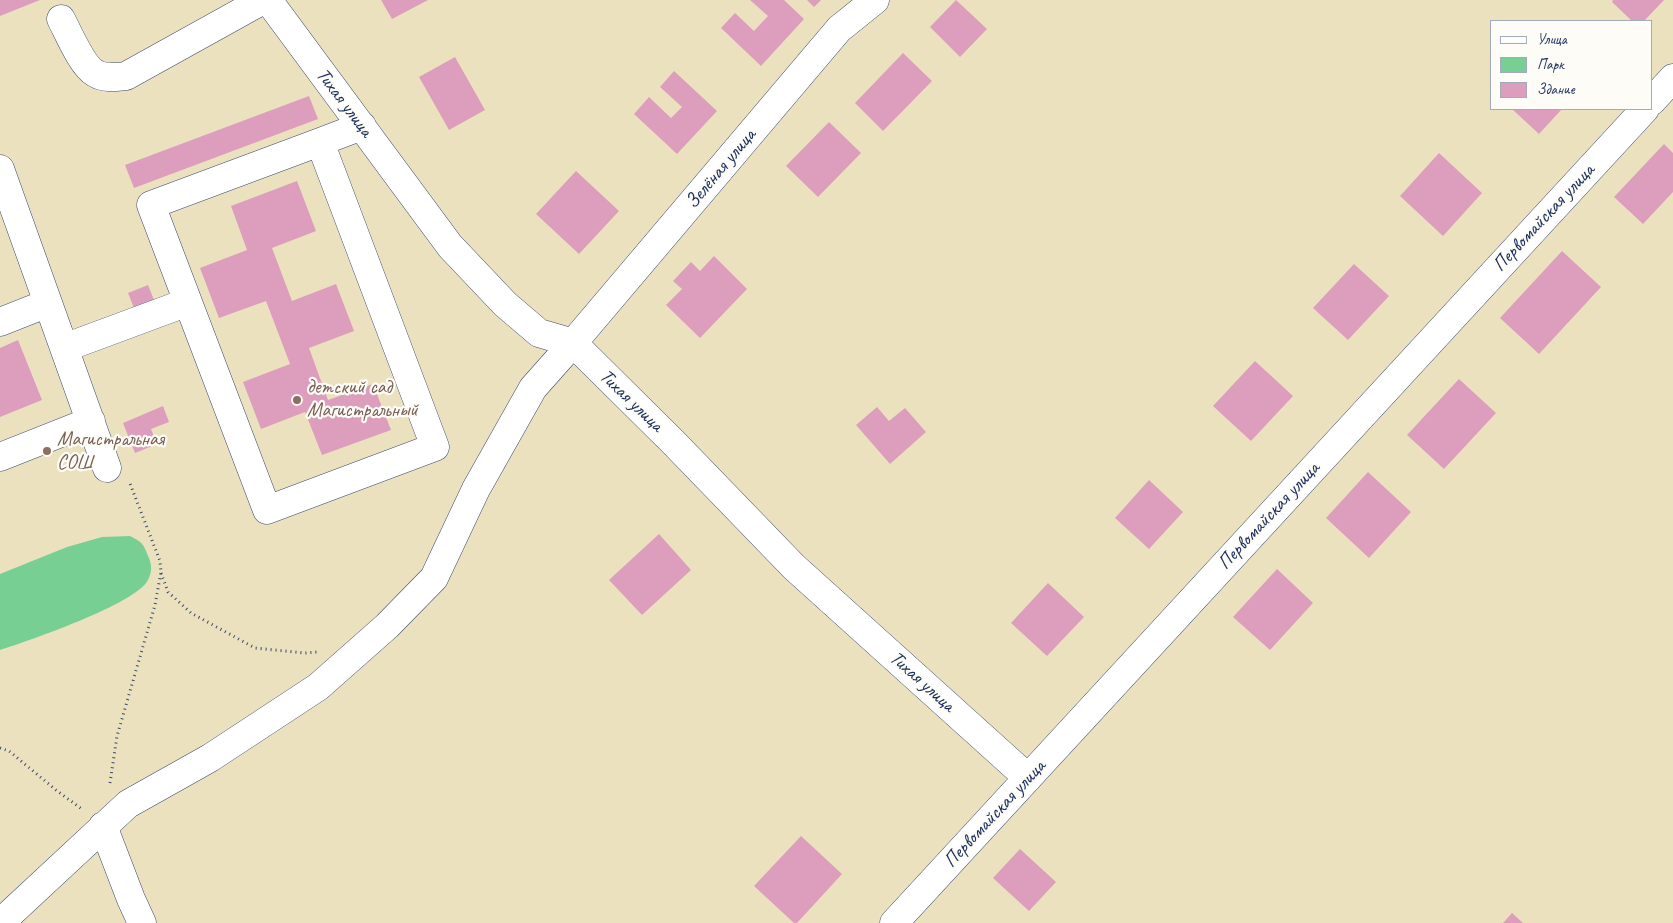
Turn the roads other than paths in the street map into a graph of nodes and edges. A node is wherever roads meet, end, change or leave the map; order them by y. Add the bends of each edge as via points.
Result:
1 (263, 0) edge
2 (268, 0) edge
3 (876, 0) edge
4 (61, 19) dead end
5 (1673, 78) edge
6 (1653, 100) edge
7 (1644, 110) edge
8 (362, 126) junction
9 (320, 142) junction
10 (0, 170) edge
11 (188, 302) junction
12 (48, 303) junction
13 (0, 322) edge
14 (573, 343) junction
15 (64, 348) junction
16 (91, 421) junction
17 (0, 457) edge
18 (118, 473) road end
19 (1028, 778) junction
20 (103, 826) junction
21 (0, 923) edge
22 (142, 923) edge
23 (894, 923) edge

1 - 4 street via 126,76 109,78 94,73 83,60
2 - 8 street, Тихая улица
3 - 14 street, Зелёная улица via 839,29
5 - 6 street
7 - 19 street, Первомайская улица
8 - 9 street
8 - 14 street, Тихая улица via 450,246 505,304 539,333
9 - 11 street via 152,205
9 - 11 street via 436,447 267,510
10 - 12 street
11 - 15 street
12 - 13 street
12 - 15 street
14 - 19 street, Тихая улица via 794,567
14 - 20 street, Зелёная улица via 532,388 476,489 434,578 387,626 318,687 210,758 128,804
15 - 16 street
16 - 17 street
16 - 18 street
19 - 23 street, Первомайская улица
20 - 21 street, Зелёная улица
20 - 22 street

